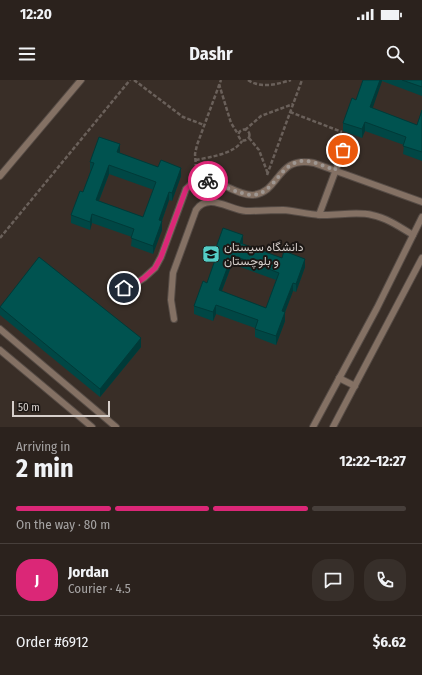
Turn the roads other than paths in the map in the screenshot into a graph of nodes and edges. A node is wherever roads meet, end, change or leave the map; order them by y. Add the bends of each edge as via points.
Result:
1 (81, 80) edge
2 (346, 140) dead end
3 (335, 170) junction
4 (0, 176) edge
5 (422, 202) edge
6 (319, 215) junction
7 (422, 217) edge
8 (413, 235) junction
9 (422, 258) edge
10 (124, 288) dead end
11 (174, 319) dead end
12 (0, 329) edge
13 (0, 350) edge
14 (339, 378) junction
15 (355, 386) junction
16 (92, 427) edge
17 (116, 427) edge
18 (313, 427) edge
19 (333, 427) edge

1 - 4 lane
2 - 3 lane
3 - 5 lane
3 - 6 lane
3 - 10 lane via 304,161 293,163 268,188 252,195 203,179 194,181 186,189 155,268 132,286
6 - 8 lane via 372,215 393,223
6 - 11 lane via 284,210 235,209 213,201 199,204 173,273 171,300
7 - 8 lane
8 - 14 lane
9 - 15 lane
12 - 17 lane
13 - 16 lane
14 - 15 lane
14 - 18 lane
15 - 19 lane

